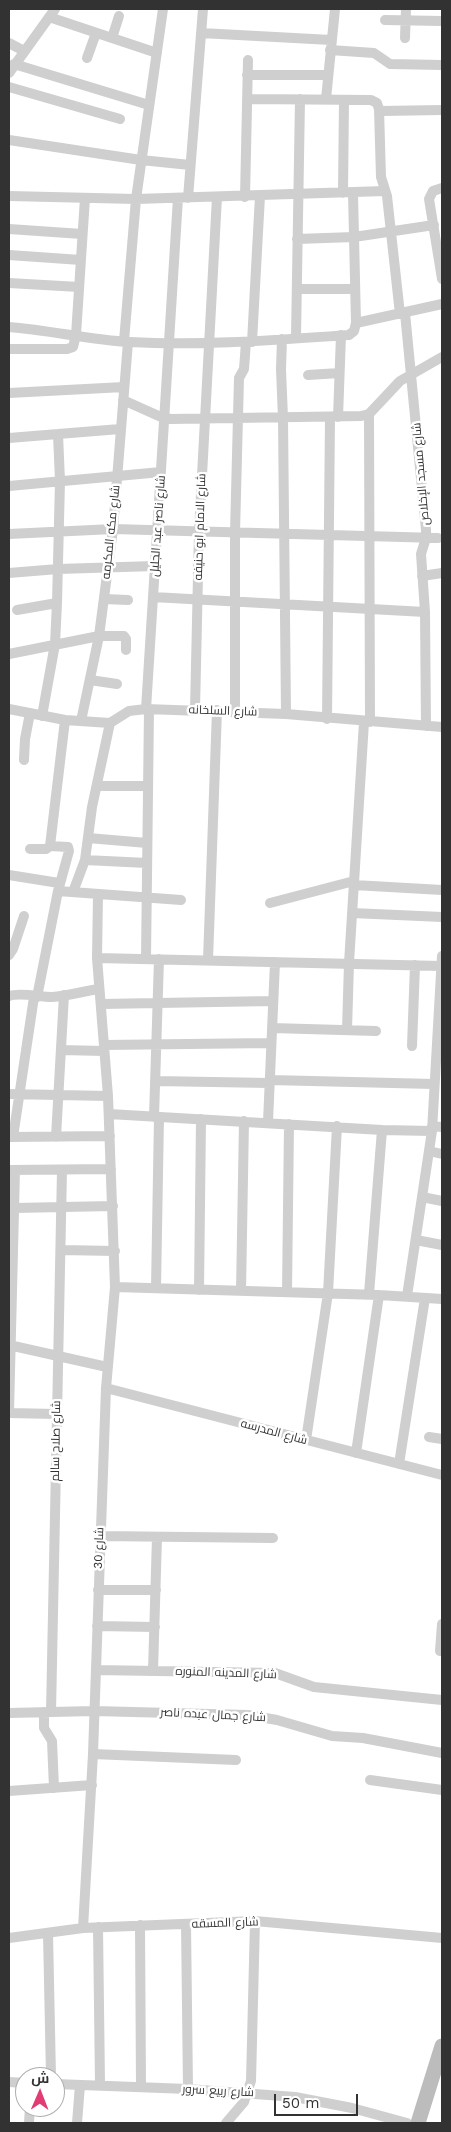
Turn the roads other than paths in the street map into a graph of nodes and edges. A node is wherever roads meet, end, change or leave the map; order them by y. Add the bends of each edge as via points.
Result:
1 (163, 9) edge
2 (203, 9) edge
3 (335, 9) edge
4 (406, 9) edge
5 (52, 13) edge
6 (119, 16) dead end
7 (384, 20) dead end
8 (405, 20) junction
9 (442, 21) edge
10 (96, 33) junction
11 (201, 33) junction
12 (112, 38) junction
13 (405, 38) dead end
14 (9, 43) edge
15 (331, 45) junction
16 (24, 51) junction
17 (156, 53) junction
18 (87, 58) dead end
19 (248, 60) dead end
20 (14, 64) junction
21 (442, 65) edge
22 (9, 73) edge
23 (247, 75) junction
24 (328, 75) junction
25 (9, 87) edge
26 (247, 99) junction
27 (300, 99) junction
28 (326, 99) junction
29 (344, 100) junction
30 (149, 105) junction
31 (379, 109) junction
32 (442, 110) edge
33 (120, 118) dead end
34 (9, 140) edge
35 (141, 160) junction
36 (190, 165) junction
37 (442, 188) edge
38 (385, 191) junction
39 (348, 193) junction
40 (298, 195) junction
41 (9, 196) edge
42 (245, 196) junction
43 (260, 196) junction
44 (217, 197) junction
45 (85, 198) junction
46 (183, 198) junction
47 (136, 199) junction
48 (434, 226) junction
49 (9, 229) edge
50 (392, 231) junction
51 (82, 234) junction
52 (354, 237) junction
53 (297, 239) junction
54 (9, 255) edge
55 (81, 260) junction
56 (442, 279) edge
57 (9, 283) edge
58 (79, 287) junction
59 (297, 289) junction
60 (355, 289) junction
61 (442, 304) edge
62 (403, 313) junction
63 (9, 327) edge
64 (354, 328) junction
65 (76, 335) junction
66 (340, 335) junction
67 (296, 337) junction
68 (282, 338) junction
69 (126, 342) junction
70 (249, 342) junction
71 (168, 344) junction
72 (210, 344) junction
73 (9, 349) edge
74 (442, 357) edge
75 (339, 373) junction
76 (412, 373) junction
77 (308, 375) dead end
78 (124, 387) junction
79 (9, 393) edge
80 (123, 400) junction
81 (369, 414) junction
82 (334, 417) junction
83 (164, 418) junction
84 (238, 418) junction
85 (283, 418) junction
86 (205, 419) junction
87 (120, 430) junction
88 (58, 434) junction
89 (9, 438) edge
90 (161, 472) junction
91 (117, 476) junction
92 (60, 481) junction
93 (9, 486) edge
94 (113, 529) junction
95 (59, 530) junction
96 (158, 530) junction
97 (198, 531) junction
98 (235, 533) junction
99 (9, 534) edge
100 (284, 535) junction
101 (330, 536) junction
102 (370, 537) junction
103 (426, 538) junction
104 (438, 538) dead end
105 (155, 566) junction
106 (108, 567) junction
107 (58, 569) junction
108 (9, 573) edge
109 (442, 573) edge
110 (422, 576) junction
111 (153, 597) junction
112 (104, 599) junction
113 (197, 599) junction
114 (128, 600) dead end
115 (235, 601) junction
116 (58, 603) junction
117 (285, 604) junction
118 (328, 606) junction
119 (370, 609) junction
120 (17, 610) dead end
121 (425, 612) junction
122 (99, 636) junction
123 (55, 644) junction
124 (126, 650) dead end
125 (9, 654) edge
126 (90, 680) junction
127 (116, 684) dead end
128 (9, 709) edge
129 (148, 709) junction
130 (195, 710) junction
131 (217, 710) junction
132 (235, 711) junction
133 (30, 713) junction
134 (286, 714) junction
135 (42, 716) junction
136 (327, 719) junction
137 (65, 720) junction
138 (81, 720) junction
139 (110, 722) junction
140 (367, 722) junction
141 (426, 726) junction
142 (442, 727) edge
143 (24, 760) dead end
144 (97, 786) junction
145 (148, 786) junction
146 (88, 838) junction
147 (147, 843) junction
148 (50, 846) junction
149 (30, 849) dead end
150 (85, 860) junction
151 (147, 863) junction
152 (9, 876) edge
153 (354, 883) junction
154 (58, 887) junction
155 (442, 890) edge
156 (73, 892) junction
157 (98, 894) junction
158 (147, 897) junction
159 (181, 900) dead end
160 (270, 903) dead end
161 (352, 913) junction
162 (24, 916) dead end
163 (442, 917) edge
164 (13, 933) edge
165 (9, 954) edge
166 (98, 958) junction
167 (146, 959) junction
168 (159, 959) junction
169 (208, 960) junction
170 (442, 960) edge
171 (275, 962) junction
172 (349, 964) junction
173 (414, 965) junction
174 (99, 989) junction
175 (64, 995) junction
176 (9, 996) edge
177 (36, 997) junction
178 (273, 1001) junction
179 (158, 1002) junction
180 (101, 1004) junction
181 (440, 1019) edge
182 (272, 1028) junction
183 (347, 1030) junction
184 (376, 1031) dead end
185 (271, 1043) junction
186 (156, 1045) junction
187 (412, 1046) dead end
188 (104, 1048) junction
189 (60, 1050) junction
190 (439, 1064) edge
191 (155, 1081) junction
192 (270, 1081) junction
193 (434, 1084) junction
194 (14, 1094) edge
195 (58, 1095) junction
196 (108, 1096) junction
197 (109, 1114) junction
198 (157, 1117) junction
199 (201, 1119) junction
200 (244, 1121) junction
201 (268, 1122) junction
202 (289, 1124) junction
203 (337, 1126) junction
204 (435, 1128) edge
205 (382, 1130) junction
206 (110, 1136) junction
207 (11, 1137) edge
208 (56, 1137) junction
209 (429, 1151) junction
210 (442, 1154) edge
211 (111, 1169) junction
212 (12, 1170) edge
213 (62, 1170) junction
214 (422, 1197) junction
215 (442, 1201) edge
216 (113, 1206) junction
217 (61, 1207) junction
218 (14, 1208) junction
219 (416, 1240) junction
220 (442, 1245) edge
221 (61, 1250) junction
222 (115, 1251) junction
223 (115, 1287) junction
224 (156, 1288) junction
225 (199, 1290) junction
226 (241, 1291) junction
227 (287, 1292) junction
228 (328, 1293) junction
229 (374, 1294) junction
230 (408, 1296) junction
231 (425, 1298) junction
232 (442, 1299) edge
233 (10, 1346) edge
234 (58, 1356) junction
235 (108, 1367) junction
236 (106, 1388) junction
237 (9, 1412) edge
238 (56, 1414) junction
239 (429, 1437) dead end
240 (442, 1439) edge
241 (306, 1440) junction
242 (356, 1453) junction
243 (399, 1464) junction
244 (442, 1475) edge
245 (100, 1536) junction
246 (157, 1537) junction
247 (273, 1538) dead end
248 (98, 1590) junction
249 (156, 1590) junction
250 (442, 1624) edge
251 (97, 1626) junction
252 (154, 1627) junction
253 (440, 1651) dead end
254 (96, 1670) junction
255 (154, 1671) junction
256 (442, 1700) edge
257 (94, 1711) junction
258 (48, 1712) junction
259 (9, 1713) edge
260 (442, 1753) edge
261 (93, 1754) junction
262 (236, 1760) dead end
263 (370, 1780) dead end
264 (92, 1785) junction
265 (54, 1788) junction
266 (442, 1790) edge
267 (9, 1791) edge
268 (255, 1921) junction
269 (186, 1924) junction
270 (140, 1925) junction
271 (98, 1927) junction
272 (83, 1928) junction
273 (48, 1933) junction
274 (9, 1938) edge
275 (442, 1938) edge
276 (442, 2046) edge
277 (51, 2067) edge
278 (65, 2084) edge
279 (80, 2085) junction
280 (100, 2085) junction
281 (141, 2087) junction
282 (188, 2089) junction
283 (248, 2092) junction
284 (77, 2123) edge
285 (226, 2123) edge
286 (407, 2123) edge
287 (418, 2123) edge

1 - 17 street, شارع مكه المكرمه
2 - 11 street, شارع ناصر عبد الجليل
3 - 15 street
4 - 8 street
5 - 10 street
5 - 16 street
6 - 12 street
7 - 8 street
8 - 9 street
8 - 13 street
10 - 12 street
10 - 18 street
11 - 15 street
11 - 36 street, شارع ناصر عبد الجليل
12 - 17 street
14 - 16 street
15 - 21 street via 374,53 390,64
15 - 24 street
16 - 20 street
17 - 30 street, شارع مكه المكرمه
19 - 23 street
20 - 22 street
20 - 30 street
23 - 24 street
23 - 26 street
24 - 28 street
25 - 33 street
26 - 27 street
26 - 42 street
27 - 28 street
27 - 40 street
28 - 29 street
29 - 31 street via 375,101
29 - 39 street
30 - 35 street, شارع مكه المكرمه
31 - 32 street
31 - 38 street, شارع مسجد الإخلاص via 381,177
34 - 35 street
35 - 36 street
35 - 47 street, شارع مكه المكرمه
36 - 46 street, شارع ناصر عبد الجليل
37 - 48 street via 433,191 429,199
38 - 39 street
38 - 50 street, شارع مسجد الإخلاص
39 - 40 street
39 - 52 street
40 - 43 street
40 - 53 street
41 - 45 street
42 - 43 street
42 - 44 street
43 - 70 street
44 - 46 street
44 - 72 street, شارع الامام ابو حنيفه
45 - 47 street
45 - 51 street
46 - 47 street
46 - 71 street, شارع ناصر عبد الجليل
47 - 69 street, شارع مكه المكرمه
48 - 50 street
48 - 56 street
49 - 51 street
50 - 52 street
50 - 62 street, شارع مسجد الإخلاص
51 - 55 street
52 - 53 street
52 - 60 street
53 - 59 street
54 - 55 street
55 - 58 street
57 - 58 street
58 - 65 street
59 - 60 street
59 - 67 street
60 - 64 street
61 - 62 street
62 - 64 street
62 - 76 street, شارع مسجد الإخلاص
63 - 65 street
64 - 66 street
65 - 69 street
65 - 73 street via 68,349
66 - 67 street
66 - 75 street
67 - 68 street
68 - 70 street
68 - 85 street
69 - 71 street
69 - 78 street, شارع مكه المكرمه
70 - 72 street
70 - 84 street via 239,378
71 - 72 street
71 - 83 street, شارع ناصر عبد الجليل
72 - 86 street, شارع الامام ابو حنيفه
74 - 76 street
75 - 77 street
75 - 82 street
76 - 81 street via 390,390
76 - 103 street, شارع مسجد الإخلاص
78 - 79 street
78 - 80 street, شارع مكه المكرمه
80 - 83 street
80 - 87 street, شارع مكه المكرمه
81 - 82 street
81 - 102 street
82 - 85 street
82 - 101 street
83 - 86 street
83 - 90 street, شارع ناصر عبد الجليل
84 - 85 street
84 - 86 street
84 - 98 street
85 - 100 street
86 - 97 street, شارع الامام ابو حنيفه
87 - 88 street
87 - 91 street, شارع مكه المكرمه
88 - 89 street
88 - 92 street
90 - 91 street
90 - 96 street, شارع ناصر عبد الجليل
91 - 92 street
91 - 94 street, شارع مكه المكرمه
92 - 93 street
92 - 95 street
94 - 95 street
94 - 96 street
94 - 106 street, شارع مكه المكرمه
95 - 99 street
95 - 107 street
96 - 97 street
96 - 105 street, شارع ناصر عبد الجليل
97 - 98 street
97 - 113 street, شارع الامام ابو حنيفه
98 - 100 street
98 - 115 street
100 - 101 street
100 - 117 street
101 - 102 street
101 - 118 street
102 - 103 street
102 - 119 street
103 - 104 street
103 - 110 street, شارع مسجد الإخلاص via 421,554
105 - 106 street
105 - 111 street, شارع ناصر عبد الجليل
106 - 107 street
106 - 112 street, شارع مكه المكرمه
107 - 108 street
107 - 116 street
109 - 110 street
110 - 121 street, شارع مسجد الإخلاص
111 - 113 street
111 - 129 street, شارع ناصر عبد الجليل
112 - 114 street
112 - 122 street, شارع مكه المكرمه
113 - 115 street
113 - 130 street, شارع الامام ابو حنيفه
115 - 117 street
115 - 132 street
116 - 120 street
116 - 123 street
117 - 118 street
117 - 134 street
118 - 119 street
118 - 136 street
119 - 121 street
119 - 140 street
121 - 141 street, شارع مسجد الإخلاص
122 - 123 street
122 - 124 street via 124,636
122 - 126 street, شارع مكه المكرمه
123 - 125 street
123 - 135 street
126 - 127 street
126 - 138 street, شارع مكه المكرمه
128 - 133 street
129 - 130 street, شارع السلخانه
129 - 139 street, شارع السلخانه via 129,711
129 - 145 street, شارع ناصر عبد الجليل
130 - 131 street, شارع السلخانه
131 - 132 street, شارع السلخانه
131 - 169 street
132 - 134 street, شارع السلخانه
133 - 135 street
133 - 143 street
134 - 136 street, شارع السلخانه
135 - 137 street
136 - 140 street, شارع السلخانه
137 - 138 street
137 - 148 street
138 - 139 street
139 - 144 street
140 - 141 street, شارع السلخانه
140 - 153 street
141 - 142 street, شارع السلخانه
144 - 145 street
144 - 146 street
145 - 147 street, شارع ناصر عبد الجليل
146 - 147 street
146 - 150 street
147 - 151 street, شارع ناصر عبد الجليل
148 - 149 street
148 - 154 street via 68,847 69,851
150 - 151 street
150 - 156 street
151 - 158 street, شارع ناصر عبد الجليل
152 - 154 street
153 - 155 street
153 - 160 street
153 - 161 street
154 - 156 street
154 - 177 street
156 - 157 street
157 - 158 street
157 - 166 street
158 - 159 street
158 - 167 street, شارع ناصر عبد الجليل
161 - 163 street
161 - 172 street
162 - 164 street
164 - 165 street via 13,950
166 - 167 street
166 - 174 street
167 - 168 street
168 - 169 street
168 - 179 street
169 - 171 street
170 - 173 street
170 - 181 street
171 - 172 street
171 - 178 street
172 - 173 street
172 - 183 street
173 - 187 street
174 - 175 street
174 - 180 street
175 - 177 street
175 - 189 street
176 - 177 street
177 - 194 street
178 - 179 street
178 - 182 street
179 - 180 street
179 - 186 street
180 - 188 street
181 - 190 street
182 - 183 street
182 - 185 street
183 - 184 street
185 - 186 street
185 - 192 street
186 - 188 street
186 - 191 street
188 - 189 street
188 - 196 street
189 - 195 street
190 - 193 street
191 - 192 street
191 - 198 street
192 - 193 street
192 - 201 street
193 - 204 street
194 - 195 street
194 - 207 street
195 - 196 street
195 - 208 street
196 - 197 street
197 - 198 street
197 - 206 street
198 - 199 street
198 - 224 street
199 - 200 street
199 - 225 street
200 - 201 street
200 - 226 street
201 - 202 street
202 - 203 street
202 - 227 street
203 - 205 street
203 - 228 street
204 - 205 street
204 - 209 street
205 - 229 street
206 - 208 street
206 - 211 street
207 - 208 street
209 - 210 street
209 - 214 street
211 - 213 street
211 - 216 street, شارع 30
212 - 213 street
212 - 218 street
213 - 217 street, شارع صلاح سالم
214 - 215 street
214 - 219 street
216 - 217 street
216 - 222 street, شارع 30
217 - 218 street
217 - 221 street, شارع صلاح سالم
218 - 233 street
219 - 220 street
219 - 230 street
221 - 222 street
221 - 234 street, شارع صلاح سالم
222 - 223 street, شارع 30
223 - 224 street
223 - 235 street, شارع 30
224 - 225 street
225 - 226 street
226 - 227 street
227 - 228 street
228 - 229 street
228 - 241 street
229 - 230 street
229 - 242 street
230 - 231 street
231 - 232 street
231 - 243 street
233 - 234 street
233 - 237 street
234 - 235 street
234 - 238 street, شارع صلاح سالم
235 - 236 street, شارع 30
236 - 241 street, شارع المدرسه
236 - 245 street, شارع 30
237 - 238 street
238 - 258 street, شارع صلاح سالم
239 - 240 street
241 - 242 street, شارع المدرسه
242 - 243 street, شارع المدرسه
243 - 244 street, شارع المدرسه
245 - 246 street
245 - 248 street, شارع 30
246 - 247 street
246 - 249 street
248 - 249 street
248 - 251 street, شارع 30
249 - 252 street
250 - 253 street
251 - 252 street
251 - 254 street, شارع 30
252 - 255 street
254 - 255 street, شارع المدينه المنوره
254 - 257 street, شارع 30
255 - 256 street, شارع المدينه المنوره via 281,1674 320,1688
257 - 258 street, شارع جمال عبده ناصر
257 - 260 street, شارع جمال عبده ناصر via 263,1716 332,1736 363,1738
257 - 261 street, شارع 30
258 - 259 street, شارع جمال عبده ناصر
258 - 265 street, شارع صلاح سالم via 44,1728 52,1742
261 - 262 street
261 - 264 street, شارع 30
263 - 266 street
264 - 265 street
264 - 272 street, شارع 30
265 - 267 street
268 - 269 street, شارع المسقه
268 - 275 street, شارع المسقه
268 - 283 street
269 - 270 street, شارع المسقه
269 - 282 street
270 - 271 street, شارع المسقه
270 - 281 street
271 - 272 street, شارع المسقه
271 - 280 street
272 - 273 street, شارع المسقه
273 - 274 street, شارع المسقه
273 - 277 street
276 - 287 street
278 - 279 street, شارع ربيع سرور
279 - 280 street, شارع ربيع سرور
279 - 284 street
280 - 281 street, شارع ربيع سرور
281 - 282 street, شارع ربيع سرور
282 - 283 street, شارع ربيع سرور
283 - 285 street
283 - 286 street, شارع ربيع سرور via 352,2108

